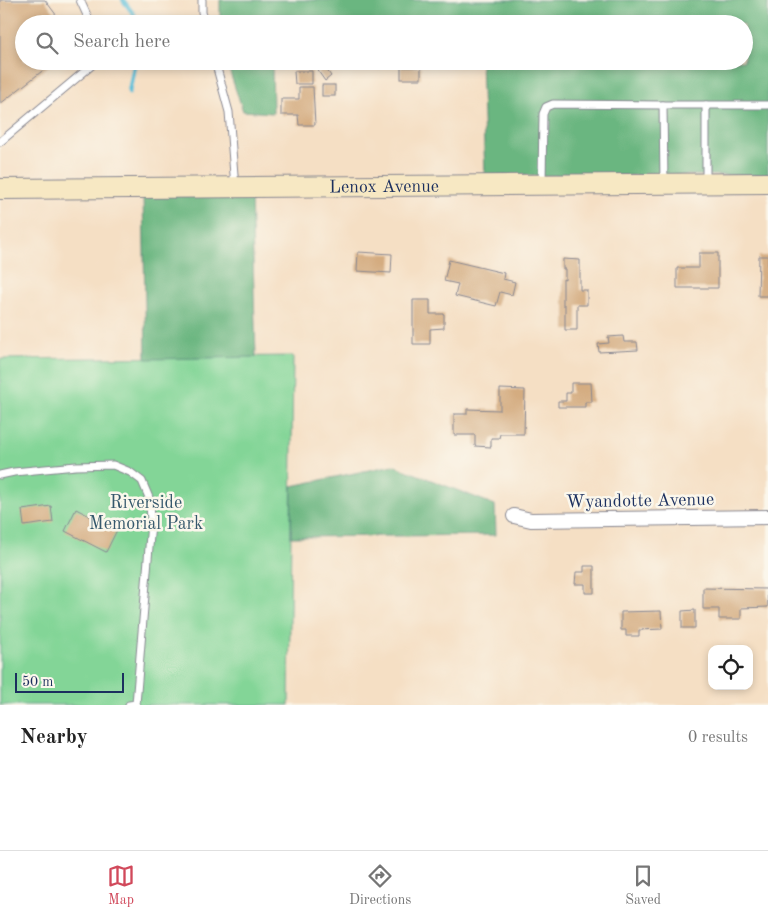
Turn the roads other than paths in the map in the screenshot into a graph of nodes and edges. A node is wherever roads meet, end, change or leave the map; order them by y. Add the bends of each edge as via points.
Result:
1 (80, 0) edge
2 (202, 0) edge
3 (87, 15) edge
4 (203, 15) edge
5 (85, 70) edge
6 (217, 70) edge
7 (663, 105) junction
8 (706, 105) junction
9 (768, 105) edge
10 (0, 142) edge
11 (768, 183) edge
12 (664, 184) junction
13 (706, 184) junction
14 (542, 185) junction
15 (235, 187) junction
16 (0, 189) edge
17 (0, 474) edge
18 (514, 516) dead end
19 (768, 517) edge
20 (136, 704) edge
21 (129, 705) edge
22 (139, 705) edge

1 - 3 lane
2 - 4 lane
5 - 10 lane
6 - 15 lane via 229,112
7 - 8 lane
7 - 12 lane
7 - 14 lane via 553,104 546,107 543,114
8 - 9 lane
8 - 13 lane
11 - 13 street, Lenox Avenue
12 - 13 street, Lenox Avenue
12 - 14 street, Lenox Avenue
14 - 15 street, Lenox Avenue
15 - 16 street, Lenox Avenue
17 - 20 lane via 113,465 142,481 150,500 150,523
18 - 19 street, Wyandotte Avenue via 531,520
20 - 21 lane
20 - 22 lane

